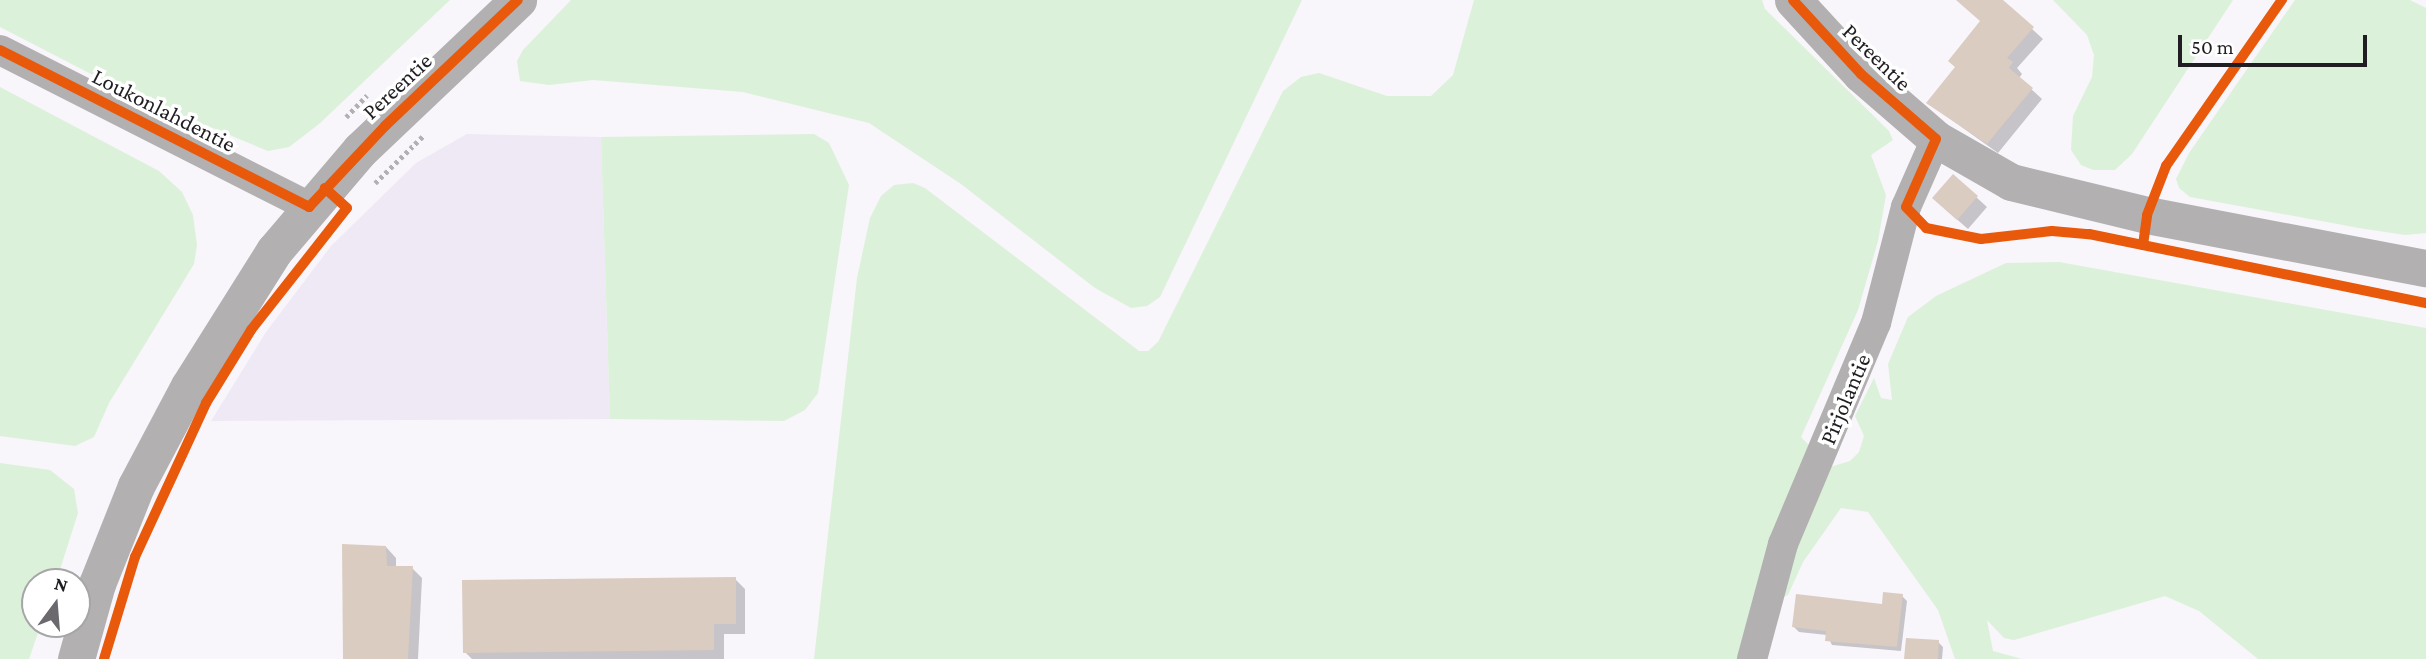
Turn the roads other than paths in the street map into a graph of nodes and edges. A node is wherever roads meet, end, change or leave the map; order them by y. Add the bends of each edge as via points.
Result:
1 (518, 0) edge
2 (1793, 0) edge
3 (0, 50) edge
4 (1936, 139) junction
5 (309, 207) junction
6 (2426, 268) edge
7 (76, 659) edge
8 (1752, 659) edge

1 - 5 street, Pereentie via 385,126
2 - 4 street, Pereentie via 1861,74
3 - 5 street, Loukonlahdentie
4 - 6 street, Pereentie via 1979,167 2052,194
4 - 8 street, Pirjolantie via 1906,207 1876,323 1783,544
5 - 7 street, Pereentie via 248,292 154,450 97,584

